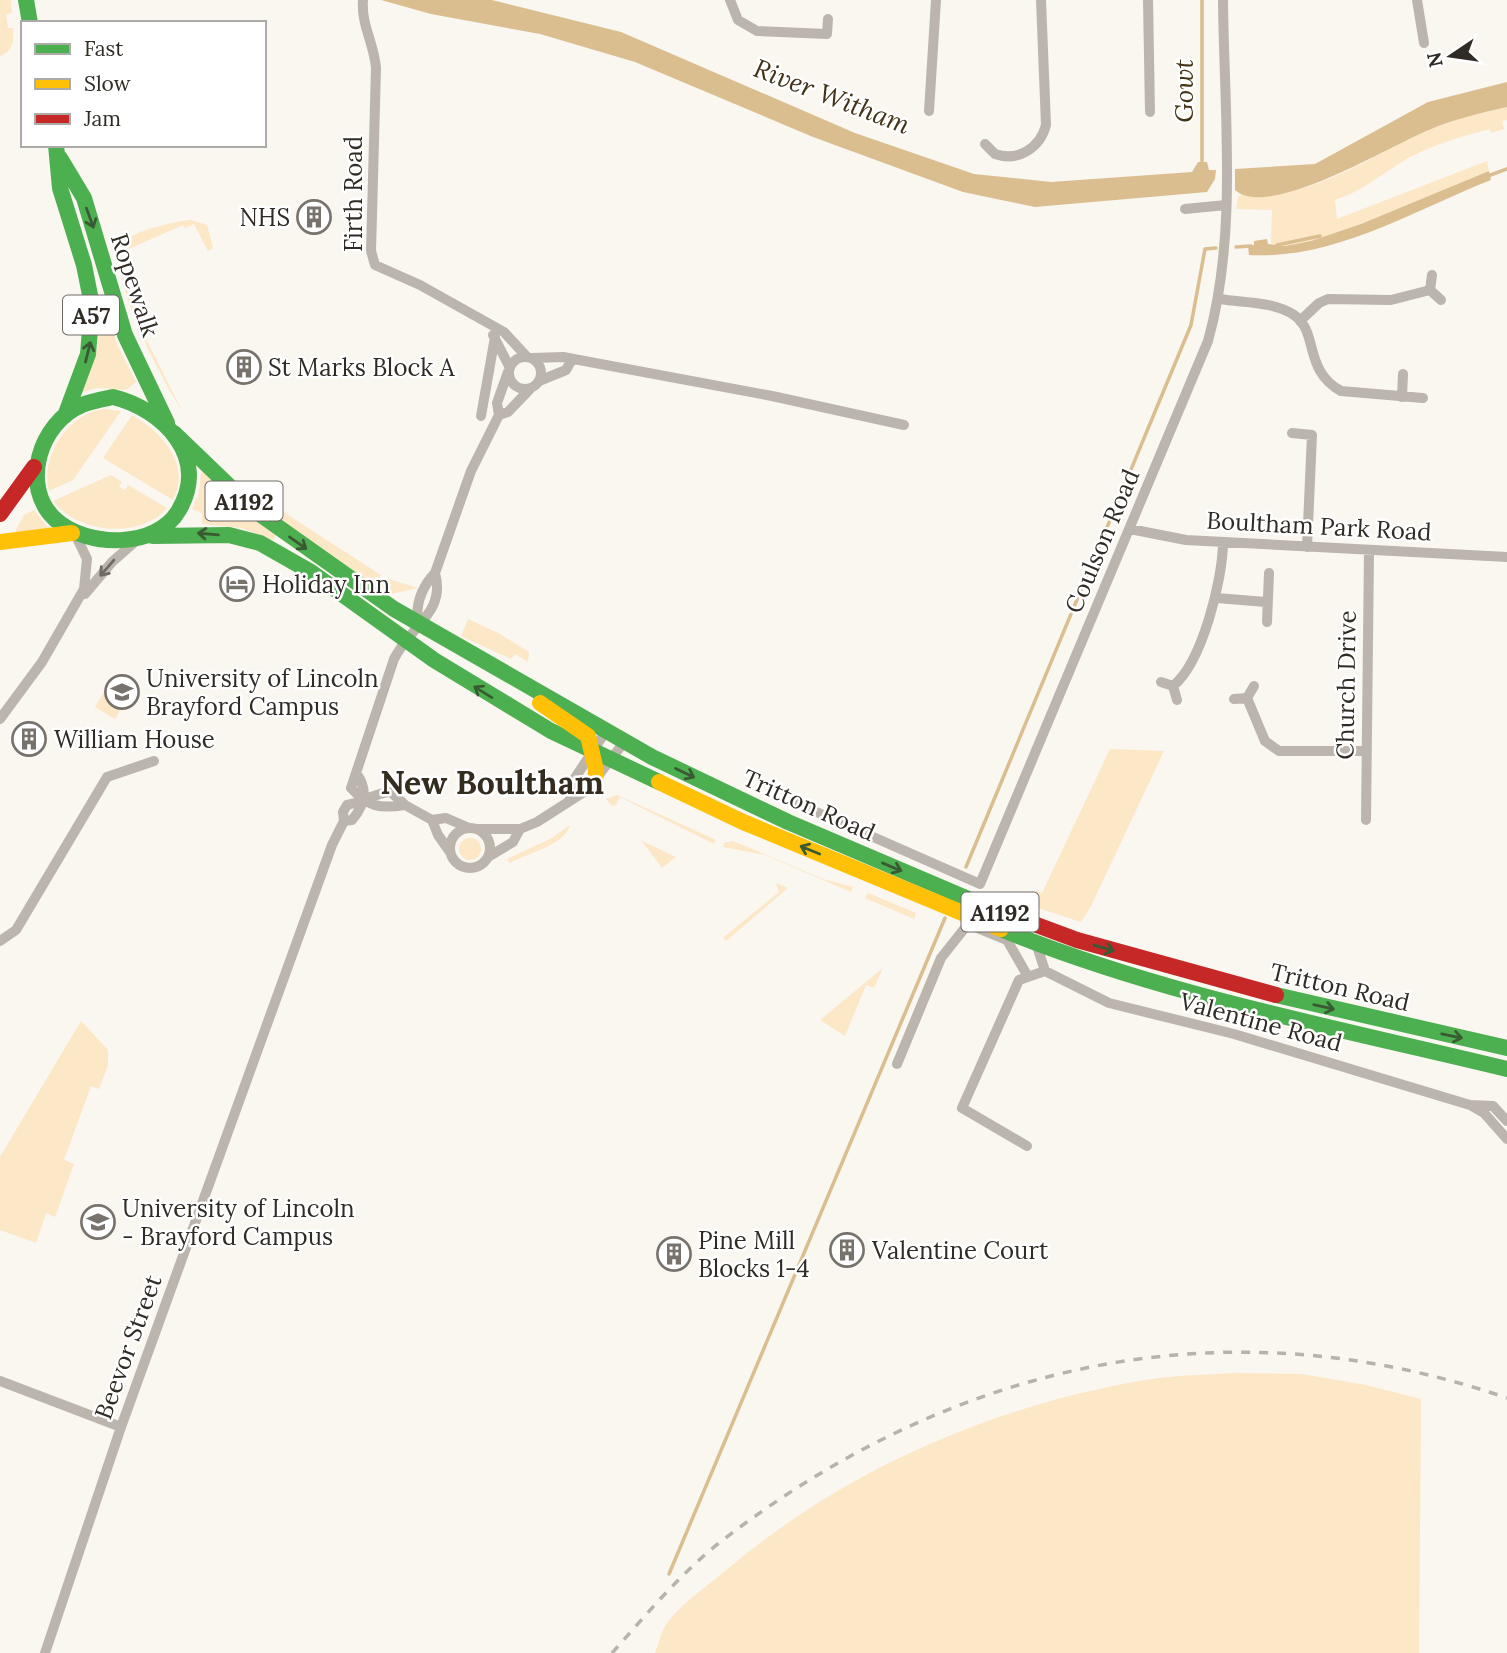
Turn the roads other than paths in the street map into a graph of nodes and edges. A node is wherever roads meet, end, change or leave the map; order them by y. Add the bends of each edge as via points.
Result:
1 (26, 0) edge
2 (363, 0) edge
3 (730, 0) edge
4 (936, 0) edge
5 (1041, 0) edge
6 (1148, 0) edge
7 (1223, 0) edge
8 (1416, 0) edge
9 (828, 19) dead end
10 (30, 21) edge
11 (1424, 43) dead end
12 (929, 111) dead end
13 (1150, 112) dead end
14 (985, 144) dead end
15 (58, 152) edge
16 (1226, 205) junction
17 (1185, 209) dead end
18 (1432, 275) dead end
19 (1430, 290) junction
20 (1220, 299) junction
21 (1441, 300) dead end
22 (1300, 321) junction
23 (485, 324) junction
24 (495, 337) junction
25 (529, 357) junction
26 (571, 361) junction
27 (509, 369) junction
28 (1404, 374) dead end
29 (534, 385) junction
30 (1402, 397) junction
31 (1423, 398) dead end
32 (499, 415) junction
33 (65, 416) junction
34 (481, 416) dead end
35 (904, 425) dead end
36 (171, 430) junction
37 (1292, 433) dead end
38 (34, 467) junction
39 (0, 514) edge
40 (1130, 529) junction
41 (74, 534) junction
42 (146, 537) junction
43 (0, 542) edge
44 (1223, 542) junction
45 (1307, 547) junction
46 (1370, 550) junction
47 (1507, 557) edge
48 (435, 573) junction
49 (1269, 573) dead end
50 (1217, 598) junction
51 (78, 600) junction
52 (1266, 602) junction
53 (1267, 622) dead end
54 (418, 624) junction
55 (405, 640) junction
56 (492, 665) junction
57 (1161, 682) dead end
58 (1172, 686) junction
59 (1254, 686) dead end
60 (1234, 698) dead end
61 (1247, 698) junction
62 (1177, 700) dead end
63 (0, 719) edge
64 (606, 731) junction
65 (625, 741) junction
66 (593, 751) junction
67 (1365, 751) junction
68 (154, 761) dead end
69 (612, 761) junction
70 (595, 781) junction
71 (570, 799) junction
72 (363, 802) junction
73 (796, 803) dead end
74 (432, 820) junction
75 (1366, 820) dead end
76 (473, 829) junction
77 (520, 829) junction
78 (450, 852) junction
79 (488, 857) junction
80 (0, 941) edge
81 (1036, 943) junction
82 (1045, 971) junction
83 (1027, 975) junction
84 (1507, 1048) edge
85 (897, 1063) dead end
86 (1507, 1069) edge
87 (1470, 1105) junction
88 (1507, 1121) edge
89 (1507, 1139) edge
90 (1027, 1146) dead end
91 (0, 1381) edge
92 (121, 1427) junction
93 (46, 1653) edge

1 - 10 main road
2 - 23 street, Firth Road via 364,25 373,44 376,68 372,259 378,269 420,285
3 - 9 street via 737,20 757,31 827,34
4 - 12 street
5 - 14 street via 1043,136 1031,150 1016,155 995,154
6 - 13 street
7 - 16 street, Coulson Road
8 - 11 street
33 -> 15 main road, Ropewalk / A57 via 90,342 91,306 59,184
15 -> 36 main road, Ropewalk / A57 via 76,179 125,334
16 - 17 street
16 - 20 street, Coulson Road
18 - 19 street
19 - 21 street
19 - 22 street via 1391,300 1328,299
20 - 22 street via 1279,309
20 - 40 street, Coulson Road via 1208,341
22 - 30 street via 1316,367 1331,386 1356,394
23 - 24 street, Firth Road
23 - 25 street, Firth Road via 503,332
24 - 27 street, Firth Road
24 - 34 street
25 - 26 street
25 - 27 street via 518,358
25 - 29 street via 541,368
26 - 29 street via 566,370
26 - 35 street via 772,396
27 - 29 street via 514,386
27 - 32 street via 497,403
28 - 30 street
29 - 32 street via 508,412
30 - 31 street
32 - 48 street via 471,471
33 - 36 main road via 93,398 113,397 139,404
33 - 38 main road via 48,435
36 - 42 main road via 187,454 187,497 178,517
36 -> 54 main road, Tritton Road / A1192 via 254,510
37 - 45 street via 1312,435
38 - 39 main road
38 - 41 main road via 45,508
40 - 44 street, Boultham Park Road
40 - 73 street, Coulson Road via 980,884
41 - 42 main road via 103,540
41 - 43 main road
41 - 51 street via 88,570
42 -> 51 street via 111,562
55 -> 42 main road, Tritton Road / A1192 via 310,572 260,543 195,533
44 - 45 street, Boultham Park Road
44 - 50 street
45 - 46 street, Boultham Park Road
46 - 47 street, Boultham Park Road
46 - 67 street, Church Drive
48 - 54 street via 415,609
48 - 54 street via 440,589 428,616
49 - 52 street
50 - 52 street
50 - 58 street via 1184,675
51 - 63 street via 42,662
52 - 53 street
54 - 55 street
54 - 56 main road, Tritton Road / A1192
66 -> 55 main road, Tritton Road / A1192 via 513,710
55 - 72 street via 394,659 351,788
56 - 64 main road, Tritton Road / A1192
56 - 66 main road via 511,684 584,732
57 - 58 street
58 - 62 street
59 - 61 street
60 - 61 street
61 - 67 street via 1261,733 1279,751
64 - 65 main road, Tritton Road / A1192
64 - 66 street
65 - 69 street
65 -> 84 main road, Tritton Road / A1192 via 788,822 1033,925 1270,994
66 - 69 main road, Tritton Road / A1192
66 - 70 main road
66 - 71 street via 571,784
67 - 75 street, Church Drive
68 - 80 street via 107,777 16,930
69 - 70 street
81 -> 69 main road, Tritton Road / A1192 via 743,822
70 - 71 street
71 - 77 street
72 - 74 street via 379,808 405,805
72 - 92 street, Beevor Street via 347,806 343,812 344,821
74 - 76 street via 446,818
74 - 78 street
76 - 77 street
76 - 78 street via 453,838
76 - 79 street via 489,843
77 - 79 street via 513,842
78 - 79 street via 457,864 470,869
81 - 82 street
81 - 86 main road, Tritton Road / A1192 via 1200,994
82 - 83 street
82 - 87 street, Valentine Road via 1110,1003
83 - 85 street via 1007,940 968,924 941,958
83 - 90 street via 1018,980 962,1108
87 - 88 street, Valentine Road via 1493,1106
87 - 89 street, Valentine Road via 1484,1113
91 - 92 street
92 - 93 street, Beevor Street

